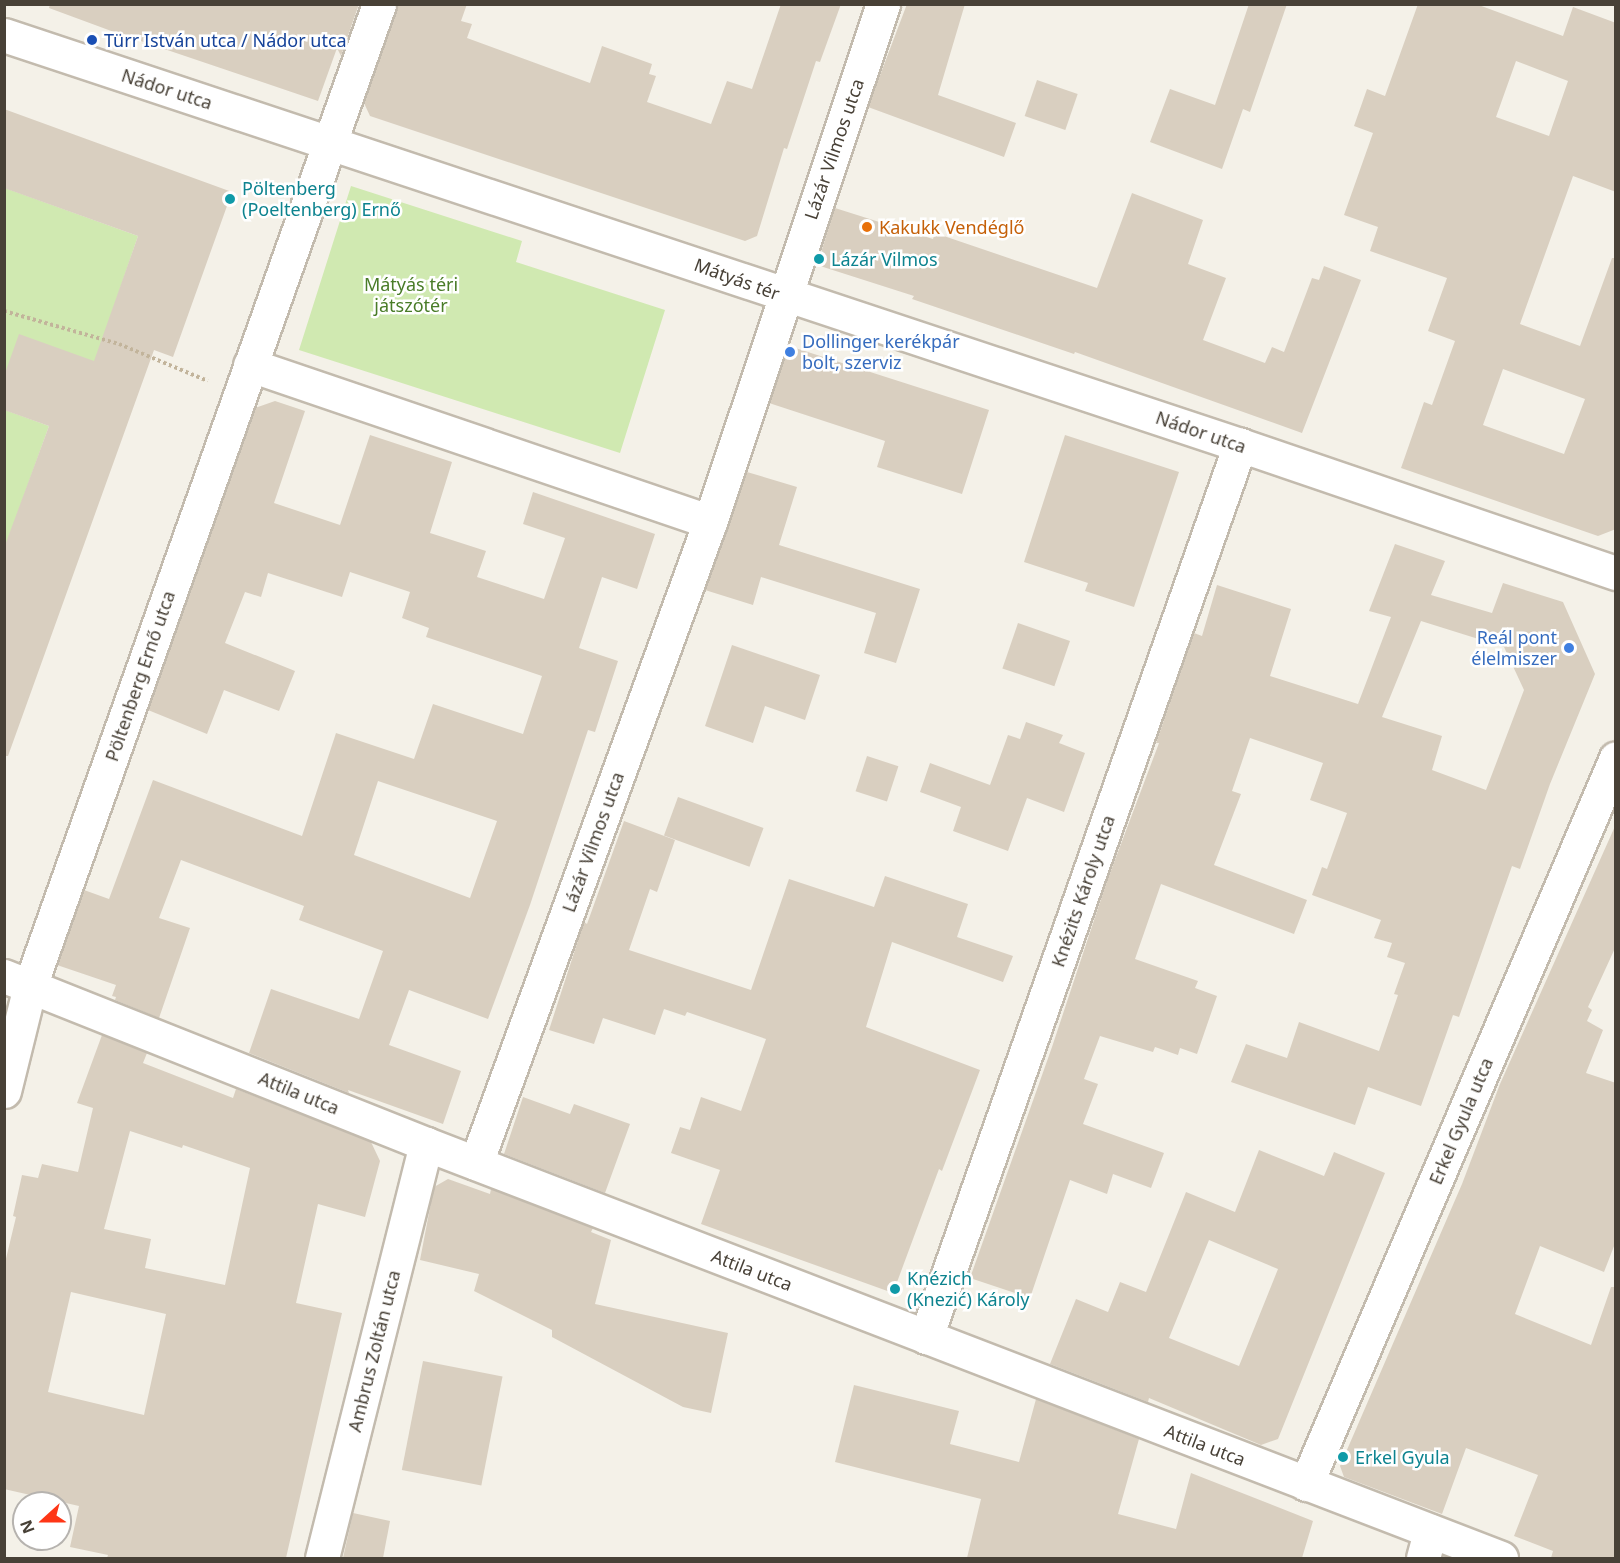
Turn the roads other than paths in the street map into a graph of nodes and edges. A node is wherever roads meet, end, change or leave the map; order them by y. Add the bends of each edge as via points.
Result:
1 (379, 4) edge
2 (883, 4) edge
3 (4, 35) edge
4 (329, 142) junction
5 (786, 293) junction
6 (244, 380) junction
7 (1240, 445) junction
8 (710, 522) junction
9 (1616, 573) edge
10 (1616, 758) edge
11 (17, 981) edge
12 (4, 1091) edge
13 (426, 1144) junction
14 (476, 1163) junction
15 (926, 1337) junction
16 (1306, 1484) junction
17 (1426, 1545) edge
18 (322, 1558) edge
19 (1502, 1558) edge

1 - 4 street
2 - 5 street, Lázár Vilmos utca
3 - 4 street, Nádor utca
4 - 5 street, Mátyás tér
4 - 6 street
5 - 7 street, Nádor utca
5 - 8 street, Mátyás tér
6 - 8 street
6 - 11 street, Pöltenberg Ernő utca
7 - 9 street, Nádor utca
7 - 15 street, Knézits Károly utca
8 - 14 street, Lázár Vilmos utca
10 - 16 street, Erkel Gyula utca
11 - 12 street, Pöltenberg Ernő utca
11 - 13 street, Attila utca
13 - 14 street, Attila utca
13 - 18 street, Ambrus Zoltán utca
14 - 15 street, Attila utca
15 - 16 street, Attila utca
16 - 17 street, Attila utca
17 - 19 street, Attila utca

